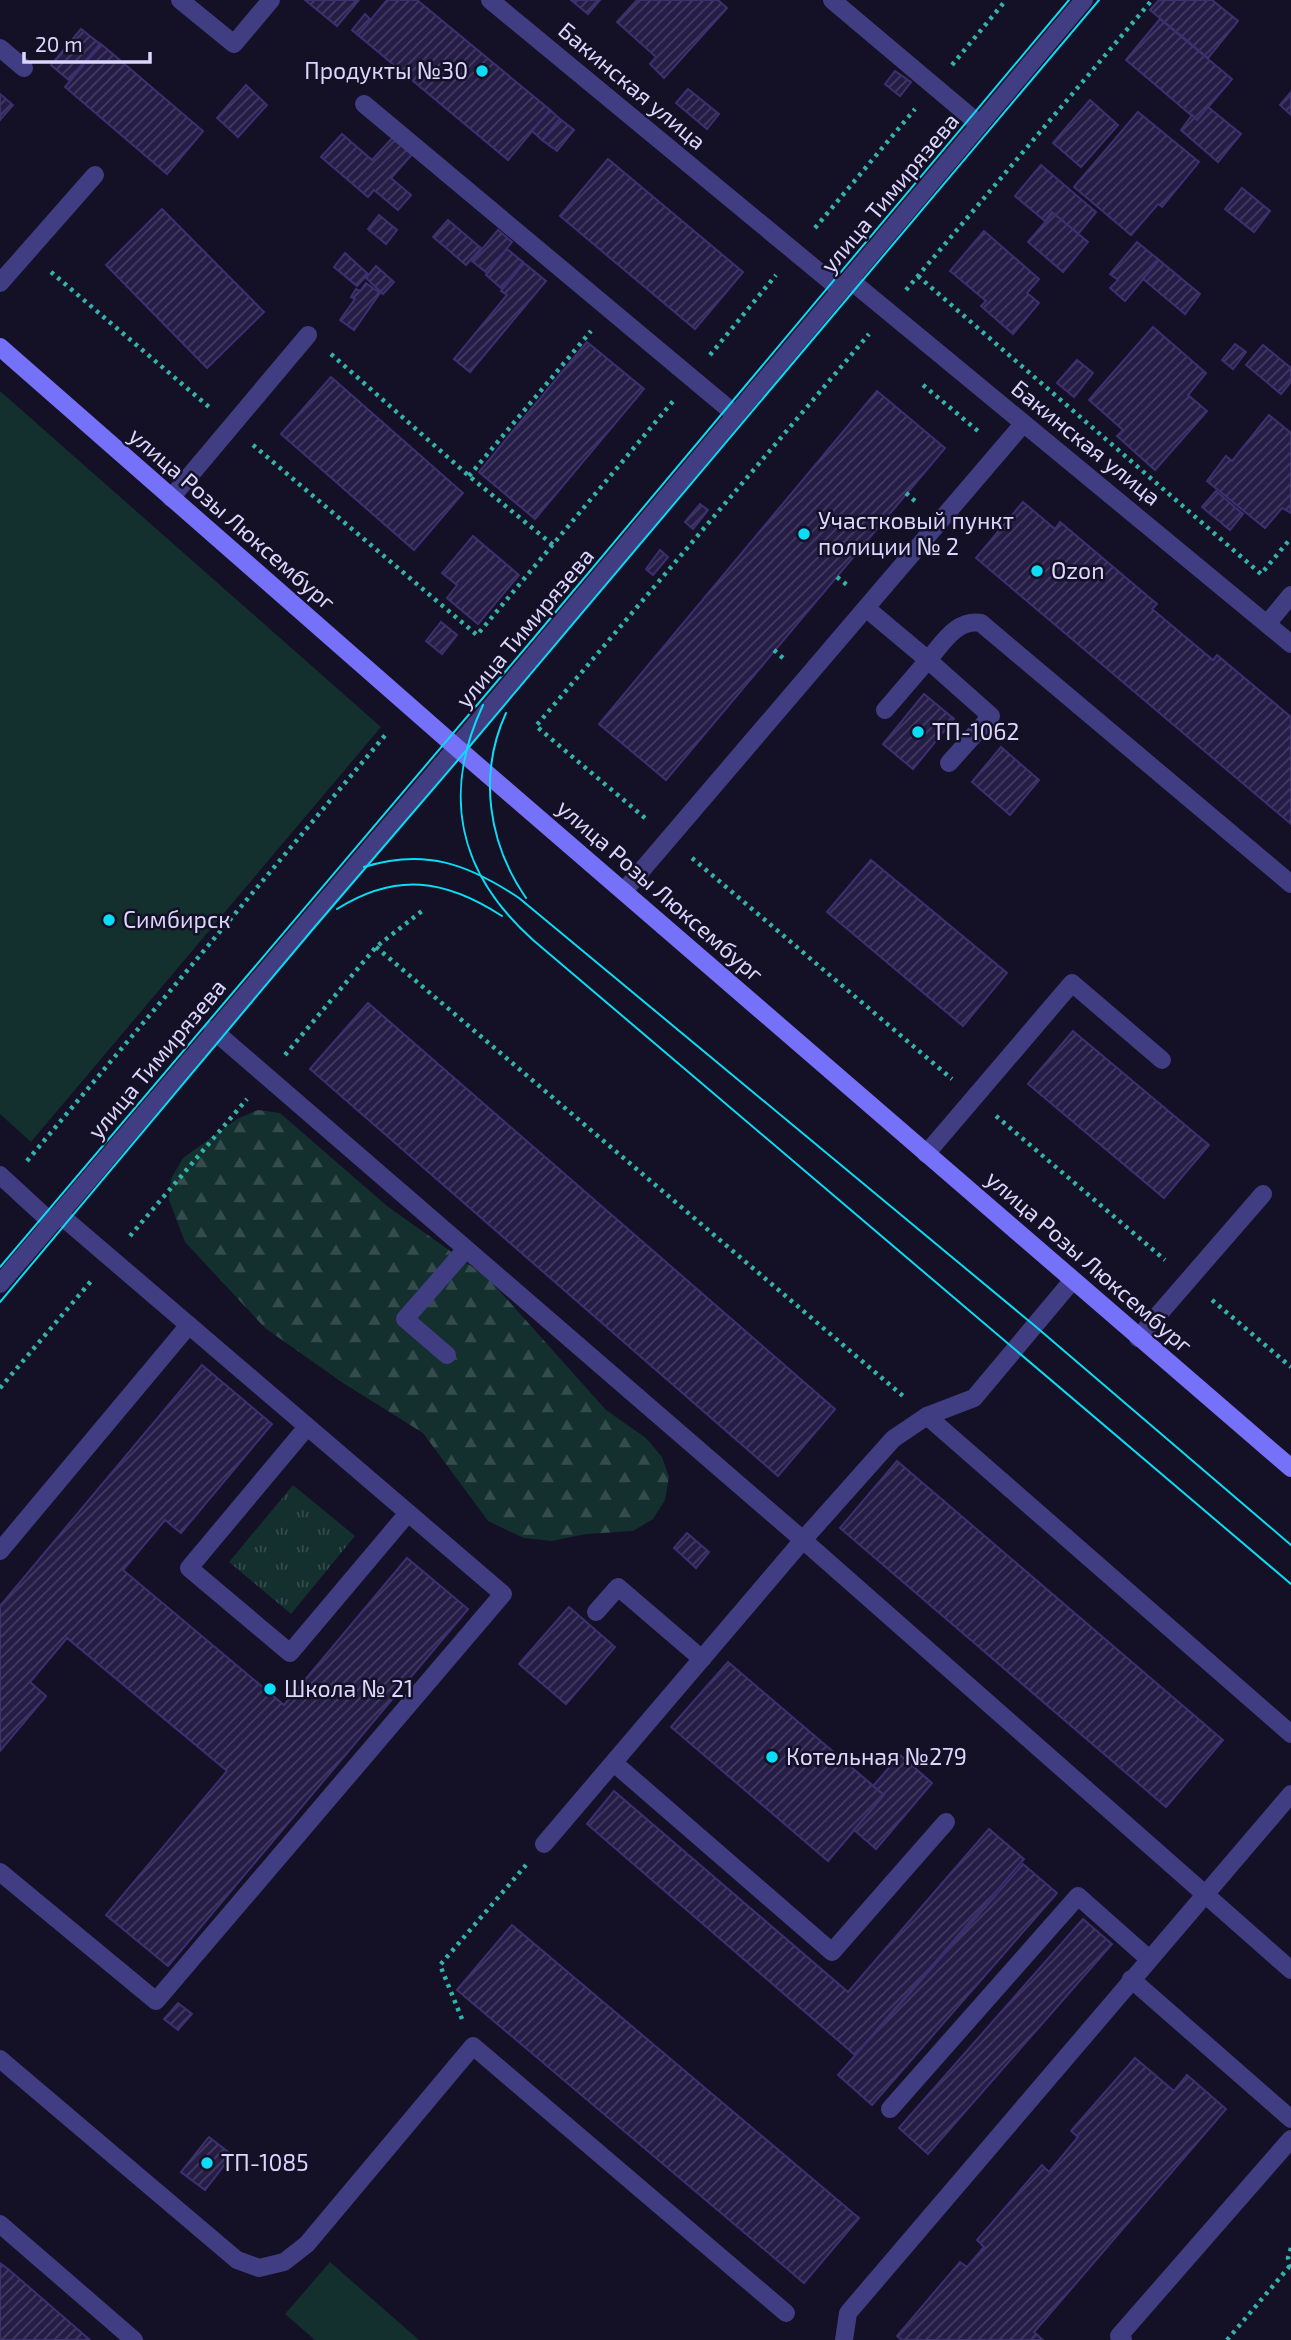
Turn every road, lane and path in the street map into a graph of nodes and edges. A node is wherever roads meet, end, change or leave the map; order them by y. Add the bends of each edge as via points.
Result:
1 (180, 0) edge
2 (271, 0) edge
3 (490, 0) edge
4 (832, 0) edge
5 (1006, 0) edge
6 (1084, 0) edge
7 (1152, 0) edge
8 (0, 48) edge
9 (24, 68) dead end
10 (934, 86) junction
11 (364, 104) dead end
12 (979, 124) junction
13 (95, 175) dead end
14 (795, 252) junction
15 (783, 267) dead end
16 (0, 283) edge
17 (845, 285) junction
18 (610, 309) junction
19 (309, 335) joint
20 (867, 337) dead end
21 (0, 347) edge
22 (692, 378) junction
23 (736, 415) junction
24 (1024, 424) junction
25 (469, 476) junction
26 (171, 498) junction
27 (1291, 538) edge
28 (553, 545) junction
29 (1291, 594) edge
30 (866, 608) junction
31 (1267, 624) junction
32 (477, 635) dead end
33 (1291, 644) edge
34 (928, 660) junction
35 (885, 710) dead end
36 (387, 733) dead end
37 (456, 747) junction
38 (949, 763) dead end
39 (669, 838) junction
40 (1291, 884) edge
41 (624, 891) junction
42 (422, 911) dead end
43 (376, 947) junction
44 (214, 1030) junction
45 (1162, 1060) dead end
46 (266, 1076) junction
47 (974, 1098) junction
48 (926, 1154) junction
49 (4, 1180) edge
50 (1263, 1194) dead end
51 (55, 1218) junction
52 (466, 1249) junction
53 (111, 1258) junction
54 (1188, 1280) junction
55 (1072, 1281) junction
56 (0, 1283) edge
57 (189, 1325) junction
58 (1138, 1338) junction
59 (447, 1354) dead end
60 (1291, 1367) edge
61 (0, 1388) edge
62 (926, 1416) junction
63 (307, 1427) junction
64 (1291, 1468) edge
65 (408, 1513) junction
66 (803, 1540) junction
67 (0, 1551) edge
68 (596, 1612) dead end
69 (702, 1659) junction
70 (1291, 1734) edge
71 (614, 1763) junction
72 (1291, 1794) edge
73 (946, 1822) dead end
74 (544, 1844) joint
75 (0, 1872) edge
76 (1204, 1894) junction
77 (1149, 1959) junction
78 (1291, 1970) edge
79 (1131, 1979) junction
80 (473, 2046) junction
81 (0, 2059) edge
82 (890, 2109) dead end
83 (1291, 2119) edge
84 (1291, 2139) edge
85 (0, 2224) edge
86 (1291, 2248) edge
87 (1290, 2270) edge
88 (786, 2313) dead end
89 (134, 2340) edge
90 (844, 2340) edge
91 (1123, 2340) edge
92 (1227, 2340) edge

1 - 2 street via 234,44
3 - 14 street, Бакинская улица
4 - 10 street
5 - 10 path
6 - 12 street, улица Тимирязева
7 - 27 path via 918,276 1261,574
8 - 9 street
10 - 12 street
10 - 14 path
11 - 18 street
12 - 17 street, улица Тимирязева
13 - 16 street
14 - 17 street, Бакинская улица
15 - 22 path
17 - 23 street, улица Тимирязева
17 - 24 street, Бакинская улица
18 - 22 street
18 - 25 path
19 - 25 path
19 - 26 street
20 - 39 path via 537,726
21 - 26 main road, улица Розы Люксембург
22 - 23 street
22 - 28 path
23 - 37 street, улица Тимирязева
24 - 30 street
24 - 31 street, Бакинская улица
25 - 28 path
26 - 37 main road, улица Розы Люксембург
28 - 32 path
29 - 31 street
30 - 34 street
30 - 39 street
31 - 33 street, Бакинская улица
34 - 35 street
34 - 38 street via 991,716
34 - 40 street via 958,626 981,623
36 - 49 path
37 - 41 main road, улица Розы Люксембург
37 - 44 street, улица Тимирязева
39 - 41 street
39 - 47 path
41 - 48 main road, улица Розы Люксембург
42 - 43 path
43 - 46 path
43 - 62 path
44 - 46 street
44 - 51 street, улица Тимирязева
45 - 47 street via 1072,983
46 - 52 street
46 - 53 path
47 - 48 street
47 - 54 path
48 - 55 main road, улица Розы Люксембург
49 - 51 street
50 - 54 street
51 - 53 street
51 - 56 street, улица Тимирязева
52 - 59 street via 405,1319
52 - 66 street
53 - 57 street
53 - 61 path
54 - 58 street
54 - 60 path
55 - 58 main road, улица Розы Люксембург
55 - 62 street via 974,1398
57 - 63 street
57 - 67 street
58 - 64 main road, улица Розы Люксембург
62 - 66 street via 893,1439
62 - 70 street
63 - 65 street
63 - 65 street via 189,1568 290,1654
65 - 75 street via 503,1594 156,2001
66 - 69 street
66 - 76 street
68 - 69 street via 618,1587
69 - 71 street
71 - 73 street via 832,1952
71 - 74 street
72 - 76 street
74 - 80 path via 440,1965
76 - 77 street
76 - 78 street
77 - 79 street
77 - 82 street via 1078,1896
79 - 83 street
79 - 90 street via 848,2313
80 - 81 street via 307,2244 284,2262 258,2268 237,2260
80 - 88 street
84 - 91 street via 1119,2336
85 - 89 street
86 - 87 path
87 - 92 path

